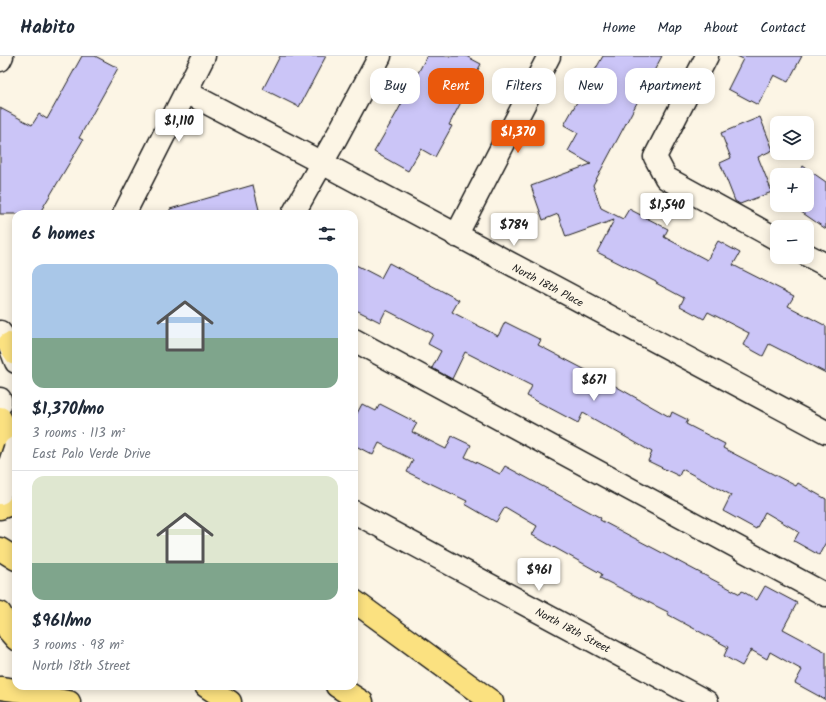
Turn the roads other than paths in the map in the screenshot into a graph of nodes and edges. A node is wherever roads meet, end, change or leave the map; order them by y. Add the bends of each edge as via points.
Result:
1 (2, 56) edge
2 (204, 56) edge
3 (380, 56) edge
4 (549, 56) edge
5 (707, 56) edge
6 (0, 60) edge
7 (186, 92) junction
8 (322, 163) junction
9 (126, 210) edge
10 (295, 210) edge
11 (770, 235) edge
12 (456, 236) junction
13 (814, 259) edge
14 (826, 265) edge
15 (358, 342) edge
16 (0, 399) edge
17 (0, 405) edge
18 (0, 418) edge
19 (826, 432) edge
20 (6, 456) edge
21 (0, 471) edge
22 (12, 478) edge
23 (0, 493) edge
24 (12, 504) edge
25 (0, 508) edge
26 (358, 514) edge
27 (0, 549) edge
28 (12, 556) edge
29 (826, 595) edge
30 (358, 604) edge
31 (0, 613) edge
32 (12, 634) edge
33 (0, 688) edge
34 (12, 690) edge
35 (15, 690) edge
36 (67, 690) edge
37 (212, 690) edge
38 (343, 690) edge
39 (69, 702) edge
40 (82, 702) edge
41 (230, 702) edge
42 (362, 702) edge
43 (492, 702) edge
44 (707, 702) edge

1 - 6 street
2 - 7 street
3 - 8 street
4 - 12 street
5 - 11 street via 655,157 666,178
7 - 8 street, North 18th Place
7 - 9 street
8 - 10 street
8 - 12 street, North 18th Place
12 - 19 street, North 18th Place
13 - 14 street
15 - 29 street
16 - 17 street
18 - 20 highway via 5,428
20 - 23 street, bridge
21 - 22 highway
24 - 25 highway
26 - 44 street, North 18th Street
27 - 28 highway
30 - 43 highway
31 - 32 highway
33 - 34 highway
35 - 39 highway
36 - 40 highway
37 - 41 highway
38 - 42 highway

